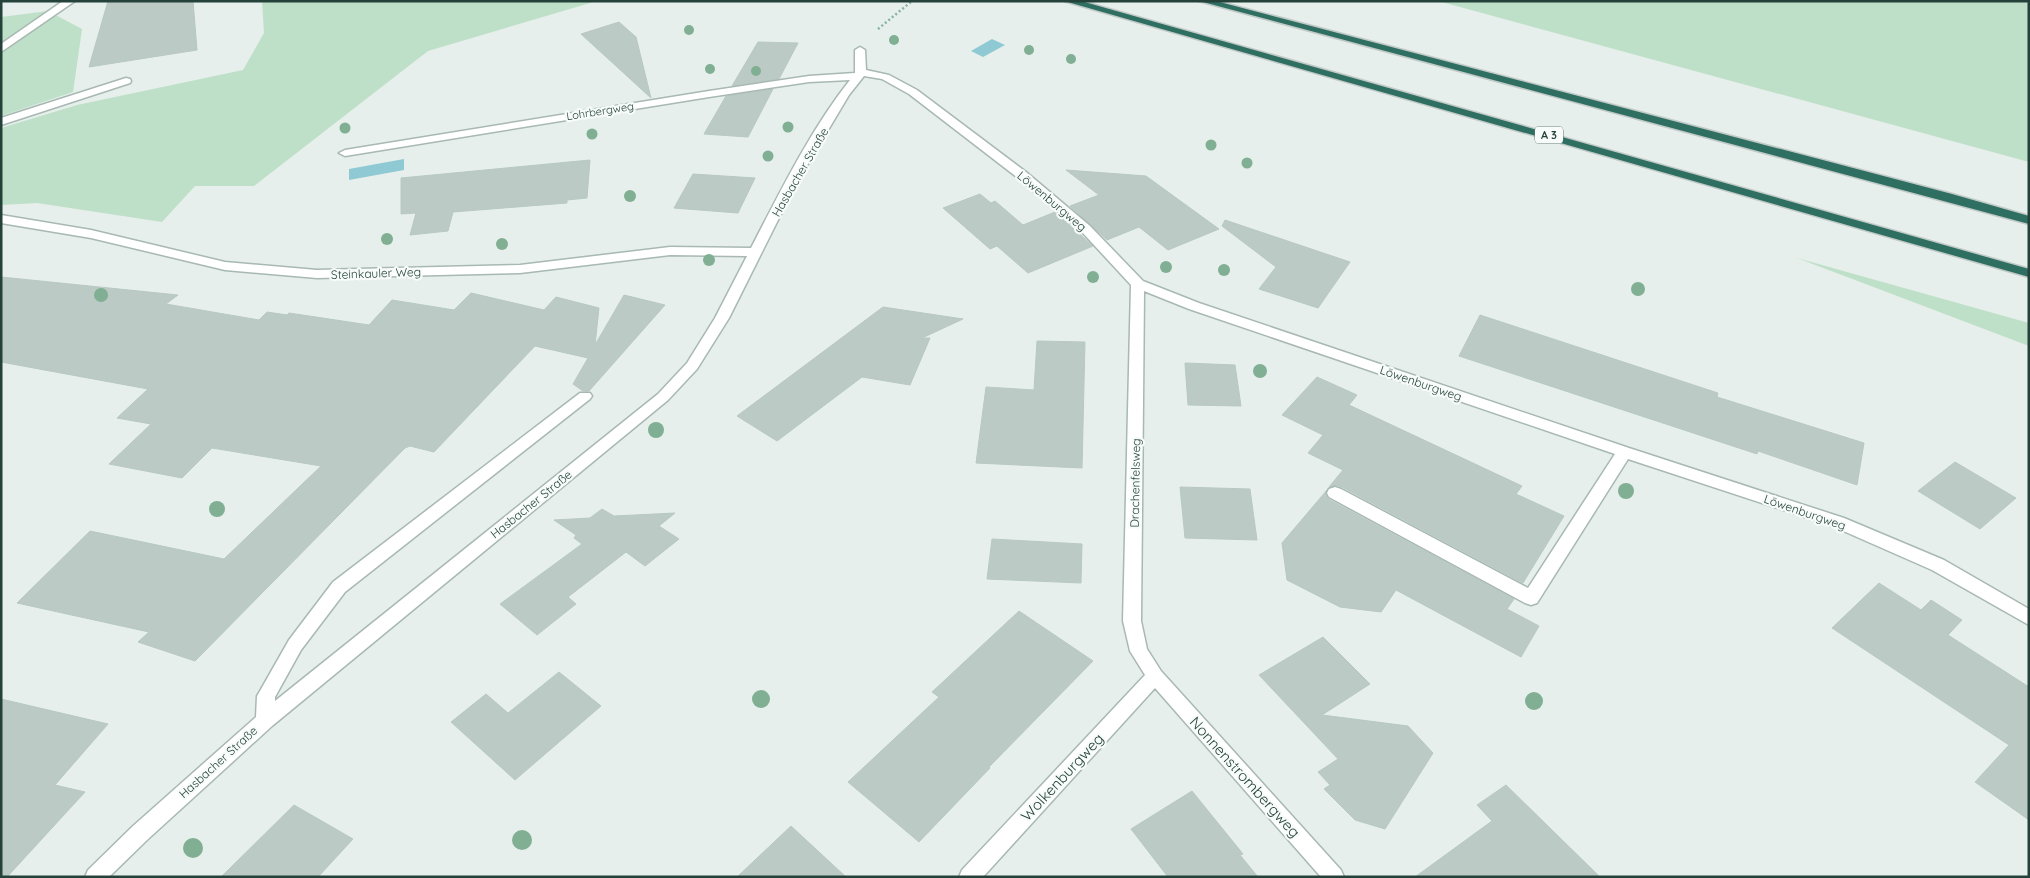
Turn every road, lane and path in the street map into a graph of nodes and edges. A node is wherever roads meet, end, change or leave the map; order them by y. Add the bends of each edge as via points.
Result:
1 (70, 1) edge
2 (912, 1) edge
3 (1070, 1) edge
4 (1204, 1) edge
5 (885, 22) dead end
6 (1, 49) edge
7 (860, 50) dead end
8 (858, 74) junction
9 (126, 81) dead end
10 (1, 122) edge
11 (345, 153) dead end
12 (1, 218) edge
13 (2029, 220) edge
14 (756, 252) junction
15 (2029, 272) edge
16 (1138, 284) junction
17 (585, 396) dead end
18 (1624, 452) junction
19 (1335, 494) dead end
20 (2029, 618) edge
21 (1155, 676) junction
22 (264, 720) junction
23 (95, 877) edge
24 (969, 877) edge
25 (1334, 877) edge

1 - 6 street
2 - 5 path
3 - 15 highway, A 3
4 - 13 highway
7 - 8 street
8 - 11 street, Lohrbergweg via 718,92
8 - 14 street, Hasbacher Straße via 790,184
8 - 16 street, Löwenburgweg via 892,81 936,109 1086,229
9 - 10 street
12 - 14 street, Steinkauler Weg via 91,234 225,266 317,274 520,269 670,251
14 - 22 street, Hasbacher Straße via 722,318 692,366 663,397
16 - 18 street, Löwenburgweg
16 - 21 street, Drachenfelsweg via 1132,621 1139,651
17 - 22 street via 339,587 296,645 266,696
18 - 19 street via 1531,598
18 - 20 street, Löwenburgweg via 1838,522 1938,565
21 - 24 street, Wolkenburgweg
21 - 25 street, Nonnenstrombergweg
22 - 23 street, Hasbacher Straße

